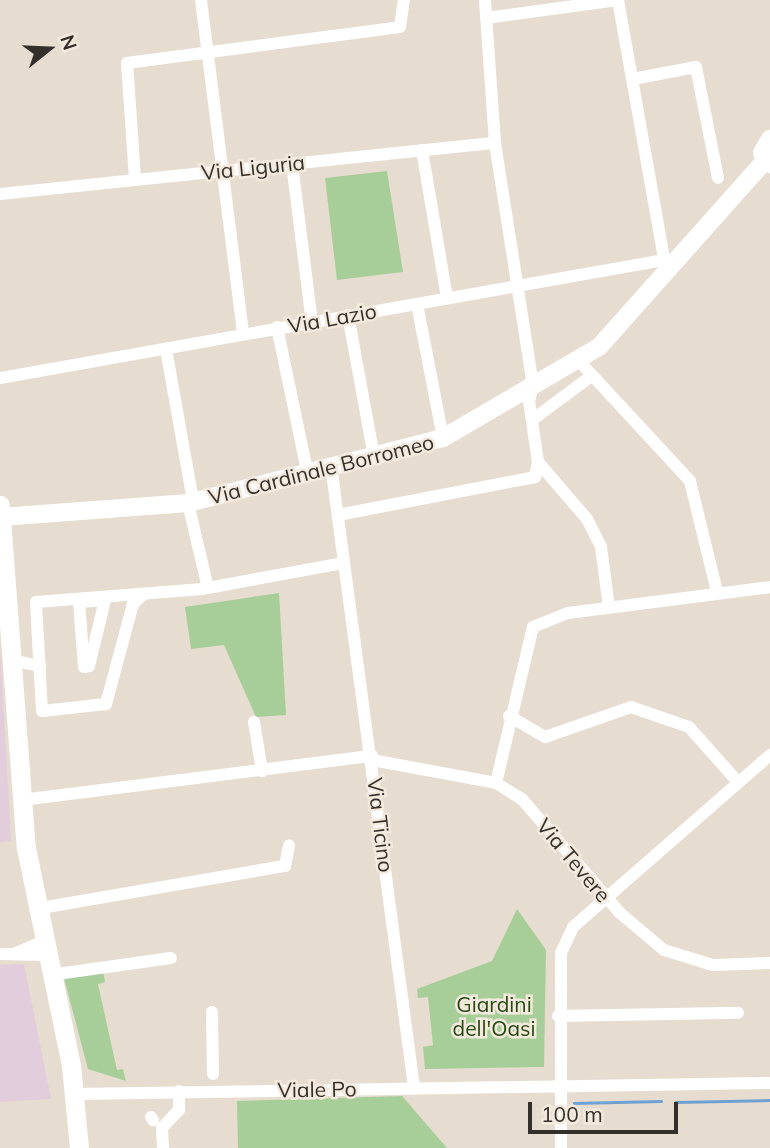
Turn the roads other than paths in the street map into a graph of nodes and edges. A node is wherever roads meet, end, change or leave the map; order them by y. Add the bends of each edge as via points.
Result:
1 (201, 0) edge
2 (404, 0) edge
3 (485, 0) edge
4 (618, 0) edge
5 (533, 6) edge
6 (486, 18) junction
7 (208, 55) junction
8 (633, 79) junction
9 (770, 139) edge
10 (495, 143) junction
11 (422, 150) junction
12 (768, 162) edge
13 (292, 164) junction
14 (225, 170) junction
15 (135, 178) junction
16 (718, 178) dead end
17 (2, 193) edge
18 (666, 266) junction
19 (519, 286) junction
20 (447, 298) junction
21 (417, 304) junction
22 (348, 315) junction
23 (312, 322) junction
24 (277, 327) junction
25 (243, 333) junction
26 (166, 349) junction
27 (579, 361) junction
28 (0, 377) edge
29 (590, 377) junction
30 (533, 387) junction
31 (532, 420) junction
32 (443, 438) junction
33 (374, 457) junction
34 (538, 462) junction
35 (331, 465) junction
36 (307, 471) junction
37 (191, 502) junction
38 (0, 505) edge
39 (338, 515) junction
40 (1, 517) edge
41 (343, 564) junction
42 (770, 587) edge
43 (208, 588) junction
44 (716, 592) junction
45 (123, 594) junction
46 (144, 594) junction
47 (79, 602) joint
48 (133, 604) junction
49 (609, 607) junction
50 (38, 644) junction
51 (20, 659) junction
52 (40, 666) junction
53 (509, 716) junction
54 (254, 722) dead end
55 (770, 755) edge
56 (372, 758) junction
57 (262, 771) junction
58 (737, 781) junction
59 (496, 783) junction
60 (22, 800) junction
61 (289, 845) dead end
62 (603, 895) junction
63 (35, 909) junction
64 (43, 948) junction
65 (0, 954) edge
66 (171, 958) dead end
67 (770, 963) edge
68 (50, 975) junction
69 (212, 1012) dead end
70 (738, 1013) dead end
71 (558, 1016) junction
72 (213, 1074) dead end
73 (770, 1083) edge
74 (558, 1086) junction
75 (414, 1087) junction
76 (179, 1091) junction
77 (76, 1094) junction
78 (79, 1148) edge
79 (163, 1148) edge
80 (561, 1148) edge

1 - 7 street
2 - 7 street via 400,27
3 - 6 street
4 - 5 street
4 - 8 street
5 - 6 street
6 - 10 street
7 - 14 street
7 - 15 street via 127,63
8 - 16 street via 696,67
8 - 18 street
9 - 12 street, Via Cardinale Borromeo via 762,149
10 - 11 street, Via Liguria
10 - 19 street
11 - 13 street, Via Liguria
11 - 20 street
12 - 18 street, Via Cardinale Borromeo
13 - 14 street, Via Liguria
13 - 23 street
14 - 15 street, Via Liguria
14 - 25 street
15 - 17 street, Via Liguria
18 - 19 street, Via Lazio
18 - 27 street, Via Cardinale Borromeo
19 - 20 street, Via Lazio
19 - 30 street
20 - 21 street, Via Lazio
21 - 22 street, Via Lazio
21 - 32 street
22 - 23 street, Via Lazio
22 - 33 street
23 - 24 street, Via Lazio
24 - 25 street, Via Lazio
24 - 36 street
25 - 26 street, Via Lazio
26 - 28 street, Via Lazio
26 - 37 street
27 - 29 street
27 - 30 street, Via Cardinale Borromeo
29 - 31 street
29 - 44 street via 691,481
30 - 31 street
30 - 32 street, Via Cardinale Borromeo
31 - 34 street
32 - 33 street, Via Cardinale Borromeo
33 - 35 street, Via Cardinale Borromeo
34 - 39 street via 535,477
34 - 49 street via 587,519 601,547
35 - 36 street, Via Cardinale Borromeo
35 - 39 street, Via Ticino
36 - 37 street, Via Cardinale Borromeo
37 - 40 street, Via Cardinale Borromeo
37 - 43 street, Via Cardinale Borromeo
38 - 40 main road
39 - 41 street, Via Ticino
40 - 51 main road
41 - 43 street
41 - 56 street, Via Ticino
42 - 44 street
43 - 46 street
44 - 49 street
45 - 46 street
45 - 48 street
45 - 50 street via 36,602
46 - 48 street
47 - 47 street via 105,600 84,667 81,665
48 - 52 street via 106,704 45,713
49 - 53 street via 548,618 533,627
50 - 51 street
50 - 52 street
51 - 52 street
51 - 60 main road
53 - 58 street via 545,737 631,707 689,727
53 - 59 street
54 - 57 street
55 - 58 street
56 - 57 street, Via Tevere
56 - 59 street, Via Tevere
56 - 75 street, Via Ticino
57 - 60 street, Via Tevere
58 - 62 street
59 - 62 street, Via Tevere via 522,799
60 - 63 main road
61 - 63 street via 285,866
62 - 67 street, Via Tevere via 664,950 713,965
62 - 71 street via 562,948
63 - 64 main road
64 - 65 street
64 - 68 main road
66 - 68 street
68 - 77 main road
69 - 72 street
70 - 71 street
71 - 74 street
73 - 74 street, Viale Po
74 - 75 street, Viale Po
74 - 80 street
75 - 76 street, Viale Po
76 - 77 street, Viale Po
76 - 79 street via 178,1110 156,1122
77 - 78 main road

